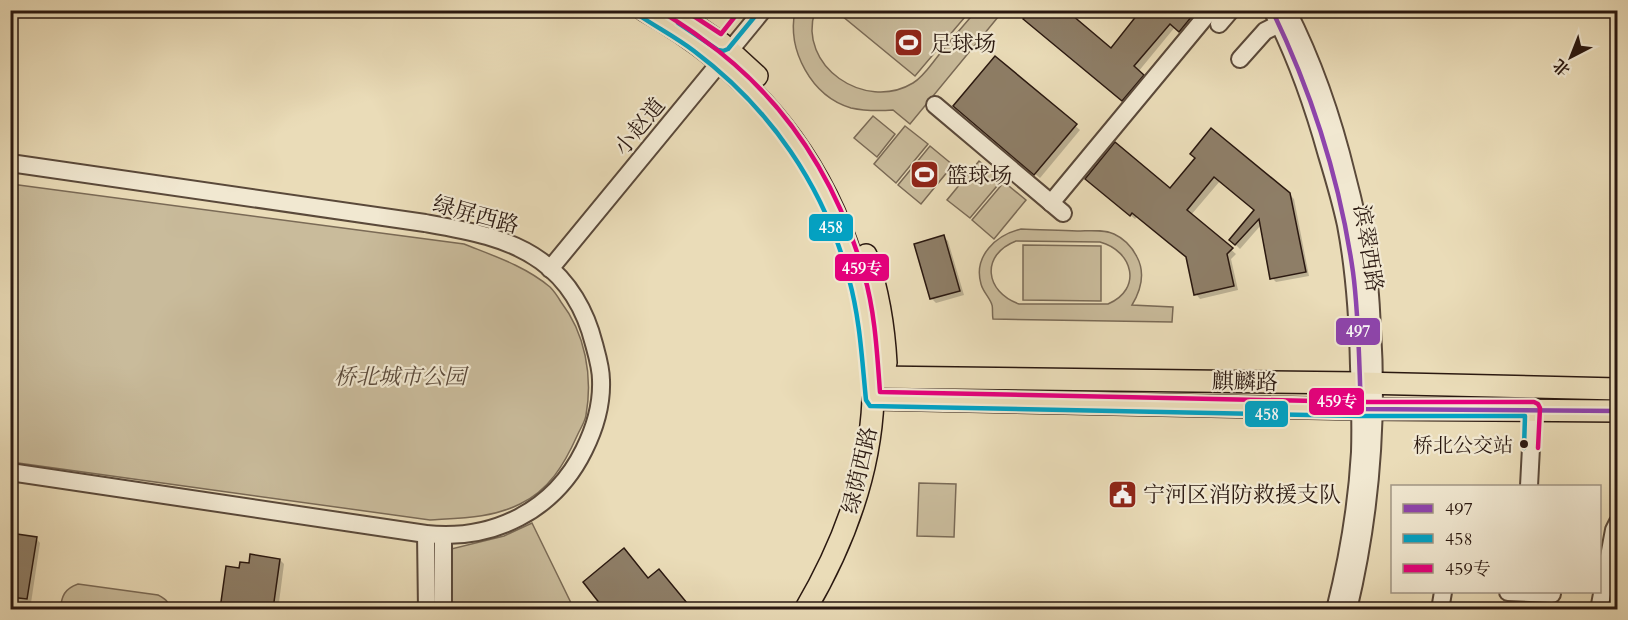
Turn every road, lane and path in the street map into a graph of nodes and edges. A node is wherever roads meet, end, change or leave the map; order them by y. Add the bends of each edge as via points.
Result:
1 (644, 10) edge
2 (671, 10) edge
3 (750, 10) edge
4 (763, 10) edge
5 (1231, 10) edge
6 (1282, 16) edge
7 (1215, 17) edge
8 (721, 53) junction
9 (1240, 59) dead end
10 (935, 105) dead end
11 (10, 164) edge
12 (547, 266) junction
13 (880, 377) junction
14 (1367, 383) junction
15 (1617, 389) edge
16 (880, 400) junction
17 (1367, 409) junction
18 (1533, 409) junction
19 (1617, 411) edge
20 (10, 472) edge
21 (1529, 485) edge
22 (1617, 522) edge
23 (435, 535) junction
24 (1443, 593) edge
25 (1521, 593) edge
26 (1552, 598) edge
27 (427, 609) edge
28 (443, 609) edge
29 (805, 609) edge
30 (821, 609) edge
31 (1335, 609) edge
32 (1348, 609) edge
33 (1440, 609) edge
34 (1599, 609) edge

1 - 8 main road, 绿荫西路
2 - 8 main road, 绿荫西路
3 - 8 street, 小赵道
4 - 8 street, 小赵道
5 - 7 street
6 - 9 street
6 - 14 street, 滨翠西路 via 1317,79 1338,138 1357,215 1369,282
7 - 10 street via 1057,208
8 - 12 street, 小赵道
8 - 13 main road, 绿荫西路 via 759,78 794,117 839,189 875,285 880,313
11 - 12 street, 绿屏西路 via 435,225 495,239 523,250
12 - 23 street, 绿屏西路 via 568,287 582,309 597,355 600,398 589,440 570,475 540,505 485,530
13 - 14 main road, 麒麟路
13 - 16 main road, 绿荫西路
14 - 15 main road, 麒麟路
14 - 17 street, 滨翠西路
16 - 17 main road, 麒麟路
16 - 29 main road, 绿荫西路 via 852,509 830,564
16 - 30 main road, 绿荫西路 via 879,452 863,518 848,558
17 - 18 main road, 麒麟路
17 - 31 street, 滨翠西路 via 1354,517
17 - 32 street, 滨翠西路 via 1371,462
18 - 19 main road, 麒麟路
18 - 21 street
20 - 23 street, 绿屏西路
22 - 34 street
23 - 27 street
23 - 28 street
24 - 33 street
25 - 26 street

